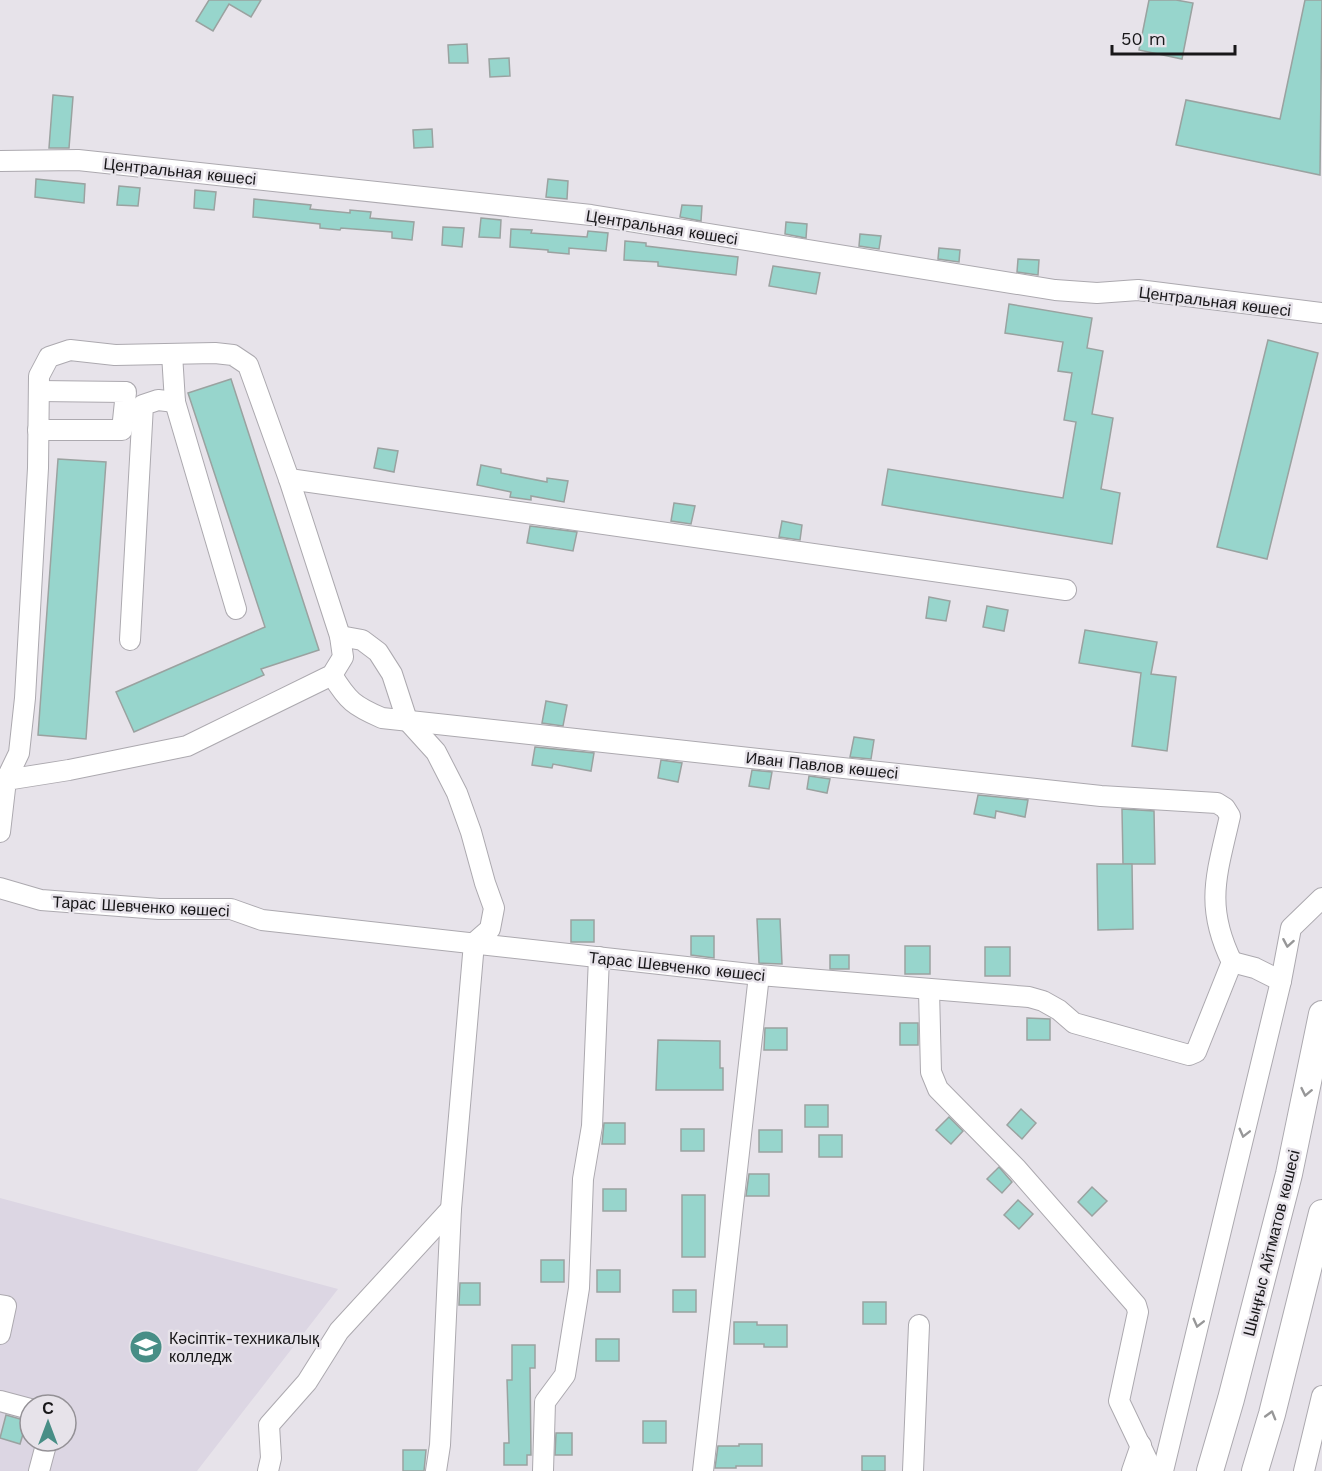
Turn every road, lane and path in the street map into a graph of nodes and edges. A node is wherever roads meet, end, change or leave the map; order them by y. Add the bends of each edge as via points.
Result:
1 (0, 161) edge
2 (1322, 313) edge
3 (172, 354) junction
4 (39, 391) junction
5 (175, 402) junction
6 (38, 430) junction
7 (289, 479) junction
8 (1066, 590) dead end
9 (236, 609) dead end
10 (340, 636) junction
11 (130, 640) dead end
12 (332, 675) junction
13 (407, 720) junction
14 (3, 780) edge
15 (0, 832) edge
16 (0, 888) edge
17 (1322, 898) edge
18 (474, 943) junction
19 (599, 957) junction
20 (1232, 962) junction
21 (759, 975) junction
22 (1281, 981) junction
23 (929, 990) junction
24 (1322, 1014) edge
25 (451, 1209) junction
26 (1322, 1213) edge
27 (0, 1305) edge
28 (919, 1325) dead end
29 (0, 1334) edge
30 (1322, 1396) edge
31 (0, 1401) edge
32 (18, 1406) edge
33 (44, 1453) edge
34 (1148, 1470) edge
35 (39, 1471) edge
36 (268, 1471) edge
37 (436, 1471) edge
38 (543, 1471) edge
39 (703, 1471) edge
40 (913, 1471) edge
41 (1210, 1471) edge
42 (1255, 1471) edge
43 (1304, 1471) edge

1 - 2 street, Центральная көшесі via 78,160 591,215 1055,290 1138,291
3 - 4 street via 115,355 70,350 50,357 39,376
3 - 5 street
3 - 7 street via 232,355 248,365
4 - 6 street
4 - 6 street via 126,392 122,430
5 - 9 street
5 - 11 street via 158,400 143,405
6 - 14 street via 20,753
7 - 8 street
7 - 10 street
10 - 12 street via 342,657
10 - 13 street via 362,640 378,652 392,674
12 - 13 street, Иван Павлов көшесі via 357,708 382,718
12 - 14 street via 187,746
13 - 18 street via 436,752 457,793 494,908 490,929
13 - 20 street, Иван Павлов көшесі via 1101,796 1217,803 1230,816 1215,881 1216,917
14 - 15 street
16 - 18 street, Тарас Шевченко көшесі via 41,900 159,909 231,909 262,920
17 -> 22 street via 1291,928
18 - 19 street, Тарас Шевченко көшесі
18 - 25 street
19 - 21 street, Тарас Шевченко көшесі
19 - 38 street via 592,1126 583,1179 579,1288 565,1375 545,1402
20 - 22 street
20 - 23 street, Тарас Шевченко көшесі via 1196,1052 1188,1055 1074,1023 1059,1010 1029,997
21 - 23 street, Тарас Шевченко көшесі
21 - 39 street
22 -> 34 street
23 - 34 street via 931,1072 938,1089 1017,1169 1136,1305 1138,1312 1119,1401 1141,1445
24 -> 41 main road, Шыңғыс Айтматов көшесі via 1289,1174
25 - 36 street via 339,1331 307,1382 269,1425
25 - 37 street
42 -> 26 main road
27 - 29 street via 6,1306
28 - 40 street
30 - 43 street
31 - 32 street
33 - 35 street

